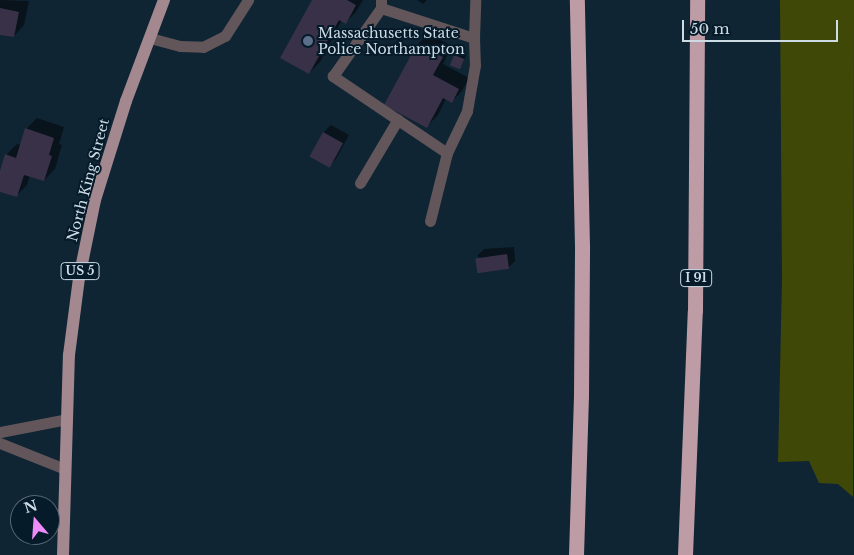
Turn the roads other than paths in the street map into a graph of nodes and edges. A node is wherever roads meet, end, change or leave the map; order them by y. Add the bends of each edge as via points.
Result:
1 (164, 0) edge
2 (248, 0) edge
3 (475, 0) edge
4 (577, 0) edge
5 (697, 0) edge
6 (381, 4) edge
7 (150, 38) junction
8 (474, 38) junction
9 (398, 119) junction
10 (447, 153) junction
11 (360, 183) dead end
12 (430, 221) dead end
13 (67, 419) junction
14 (0, 432) edge
15 (0, 443) edge
16 (65, 469) junction
17 (63, 555) edge
18 (576, 555) edge
19 (685, 555) edge

1 - 7 main road, North King Street / US 5
2 - 7 lane via 225,36 203,47 180,46
3 - 8 lane
4 - 18 highway via 582,293
5 - 19 highway, I 91 via 695,311
6 - 8 lane
6 - 9 lane via 333,76
7 - 13 main road, North King Street / US 5 via 126,101 93,210 78,278 69,355
8 - 10 lane via 475,65 467,111
9 - 10 lane
9 - 11 lane
10 - 12 lane
13 - 14 lane
13 - 16 main road, North King Street / US 5
15 - 16 lane
16 - 17 main road, North King Street / US 5

